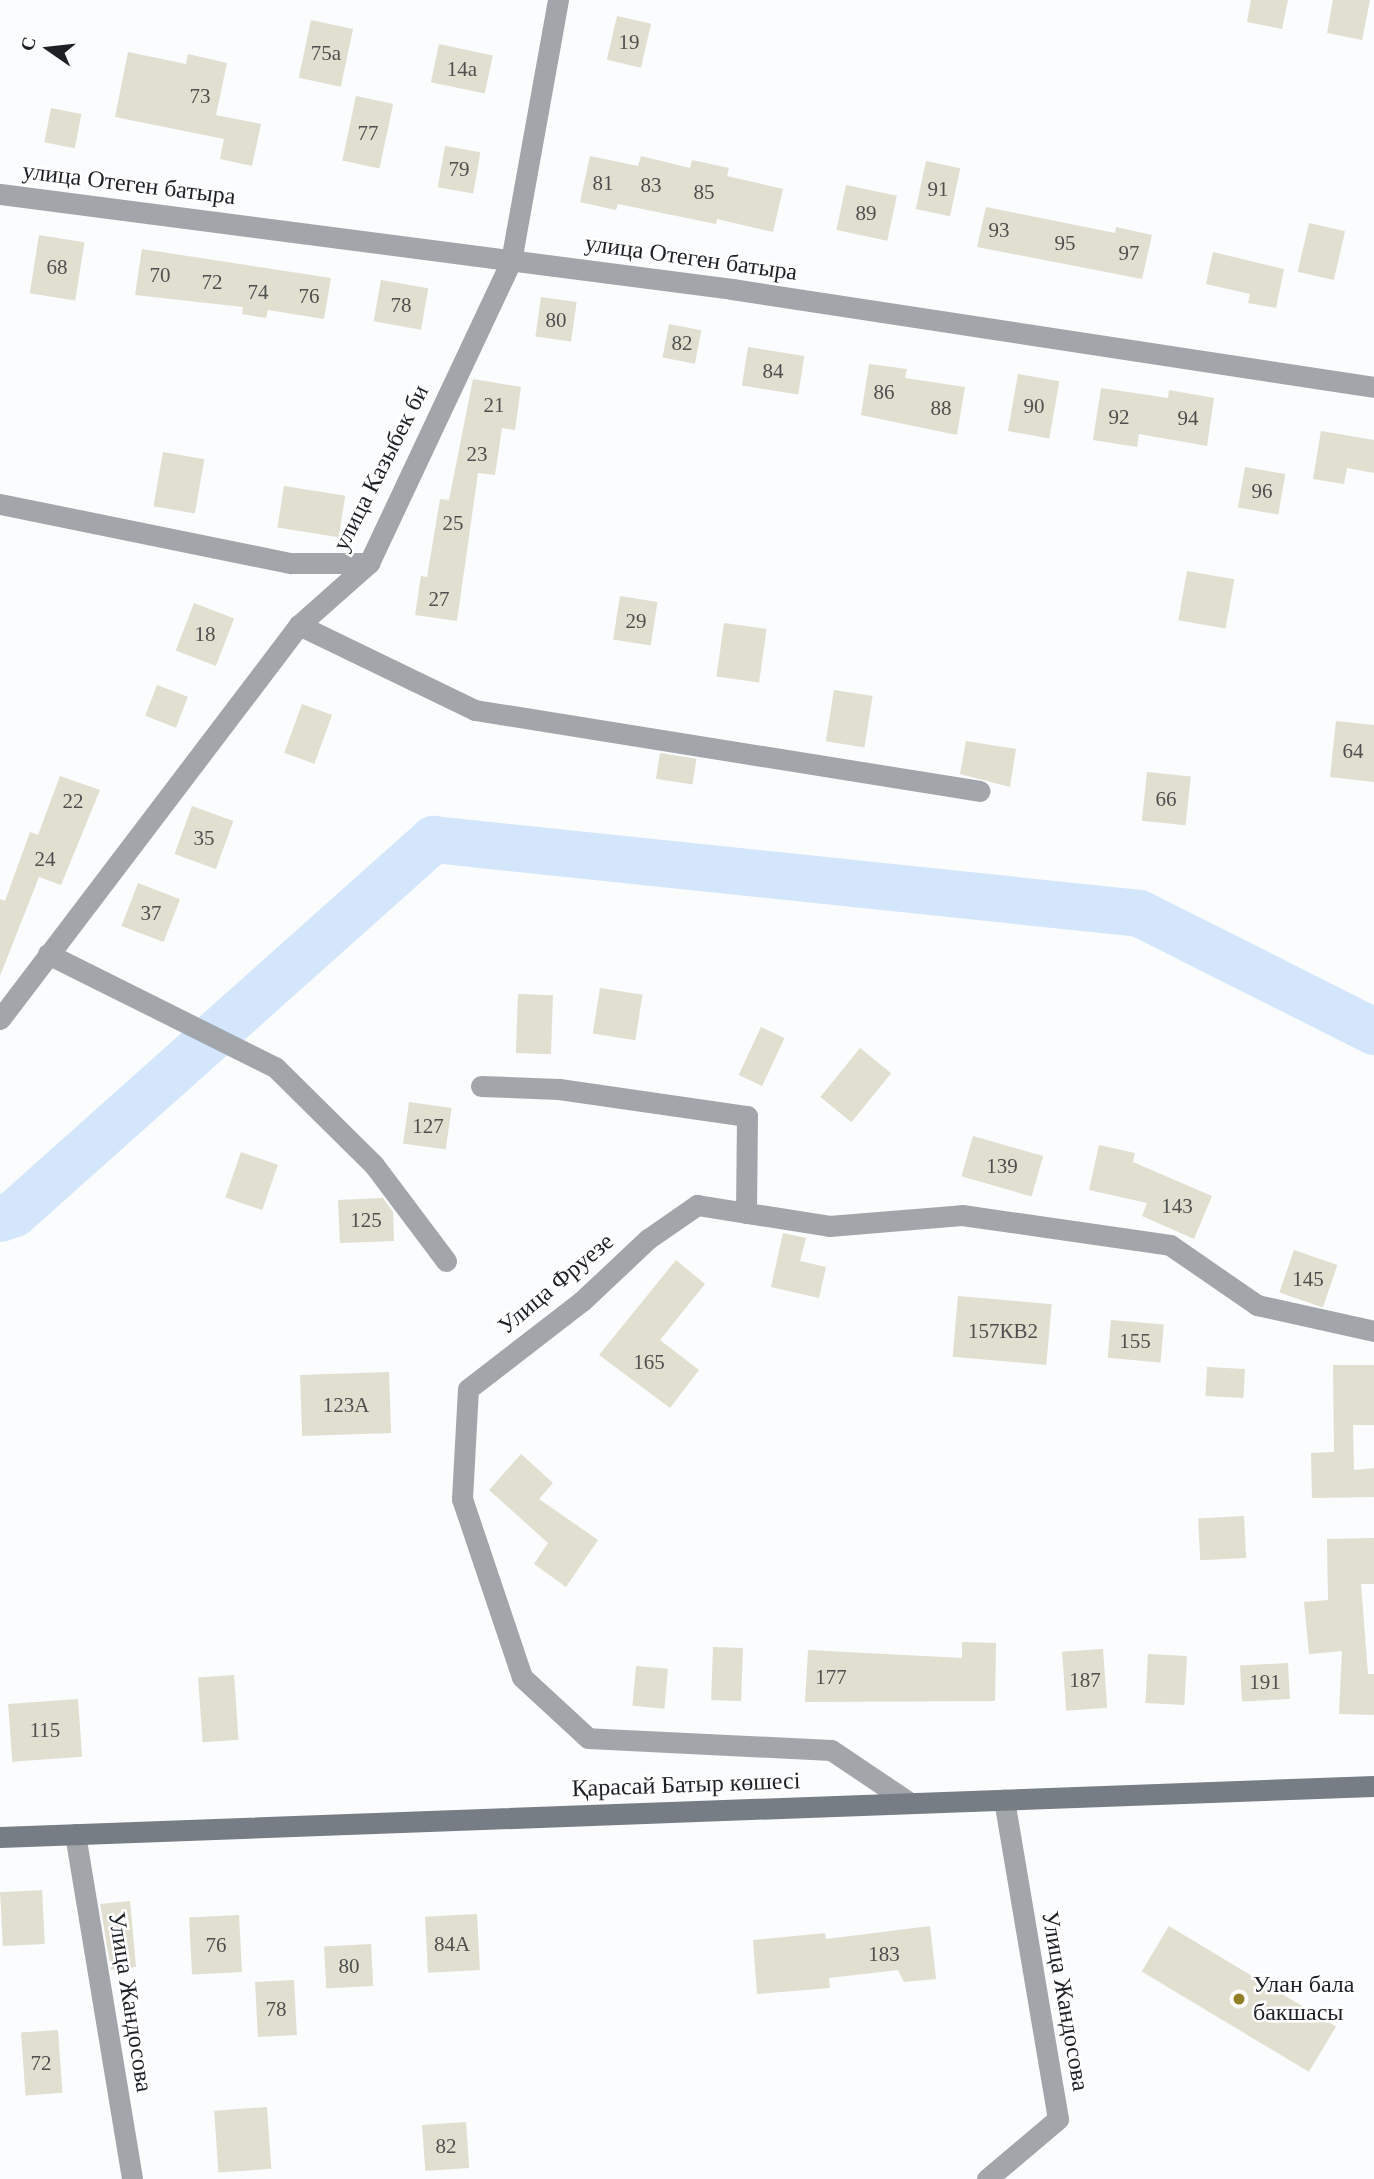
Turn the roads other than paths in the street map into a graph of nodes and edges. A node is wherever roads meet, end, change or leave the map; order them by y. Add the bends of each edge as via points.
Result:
1 (558, 0) edge
2 (0, 194) edge
3 (512, 261) junction
4 (1374, 387) edge
5 (0, 504) edge
6 (369, 563) junction
7 (299, 625) junction
8 (980, 791) dead end
9 (48, 954) junction
10 (0, 1019) edge
11 (481, 1086) dead end
12 (746, 1213) junction
13 (446, 1261) dead end
14 (1374, 1331) edge
15 (1374, 1786) edge
16 (1004, 1800) junction
17 (910, 1803) junction
18 (75, 1834) junction
19 (0, 1837) edge
20 (132, 2179) edge
21 (987, 2179) edge

1 - 3 street, улица Казыбек би
2 - 3 street, улица Отеген батыра
3 - 4 street, улица Отеген батыра via 732,289
3 - 6 street, улица Казыбек би
5 - 6 street via 291,563
6 - 7 street, улица Казыбек би
7 - 8 street via 475,710
7 - 9 street, улица Казыбек би
9 - 10 street, улица Казыбек би
9 - 13 street via 275,1067 374,1165
11 - 12 street via 559,1089 747,1116
12 - 14 street, Улица Фруезе via 829,1226 962,1215 1170,1245 1257,1305
12 - 17 street, Улица Фруезе via 697,1205 648,1239 582,1301 468,1389 462,1499 522,1678 588,1738 831,1750
15 - 16 main road, Қарасай Батыр көшесі
16 - 17 main road, Қарасай Батыр көшесі
16 - 21 street, Улица Жандосова via 1058,2119
17 - 18 main road, Қарасай Батыр көшесі
18 - 19 main road, Қарасай Батыр көшесі
18 - 20 street, Улица Жандосова

